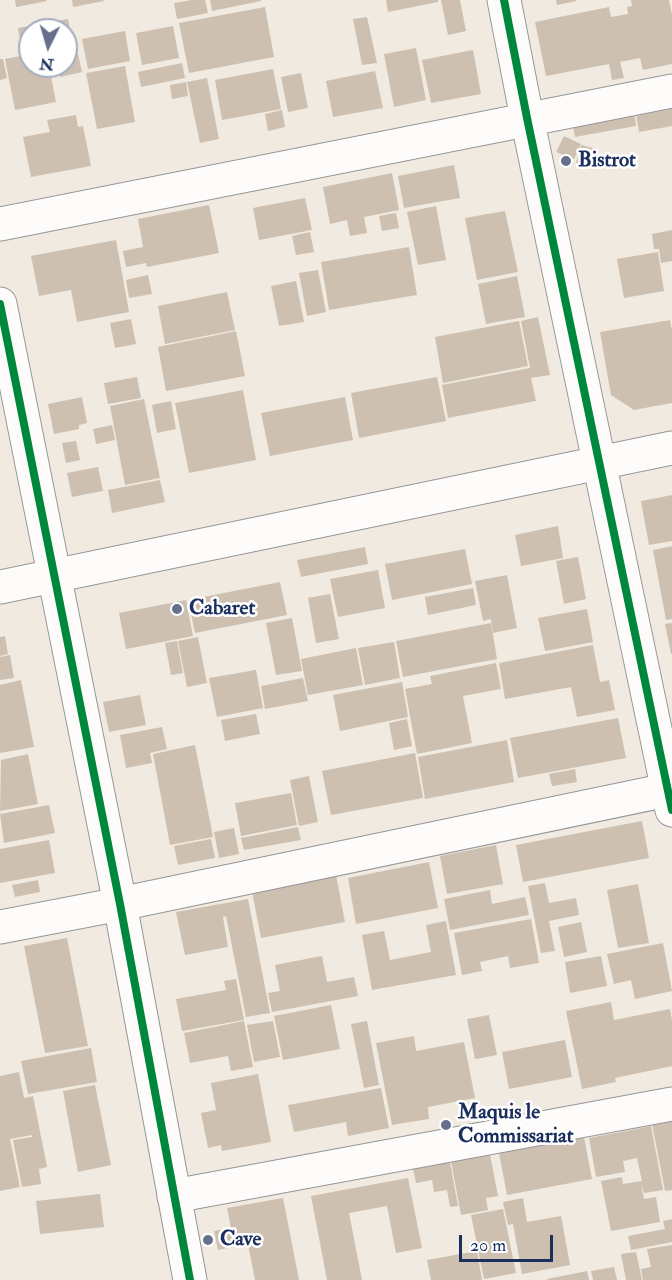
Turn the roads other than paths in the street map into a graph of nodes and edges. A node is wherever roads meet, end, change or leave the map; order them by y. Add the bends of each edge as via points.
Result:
1 (504, 0) edge
2 (672, 91) edge
3 (527, 118) junction
4 (0, 224) edge
5 (0, 304) edge
6 (672, 448) edge
7 (598, 463) junction
8 (54, 577) junction
9 (0, 587) edge
10 (671, 796) edge
11 (120, 904) junction
12 (0, 927) edge
13 (672, 1104) edge
14 (174, 1196) junction
15 (190, 1280) edge

1 - 3 street
2 - 3 street
3 - 4 street
3 - 7 street
5 - 8 street
6 - 7 street
7 - 8 street
7 - 10 street
8 - 9 street
8 - 11 street
10 - 11 street
11 - 12 street
11 - 14 street
13 - 14 street
14 - 15 street

